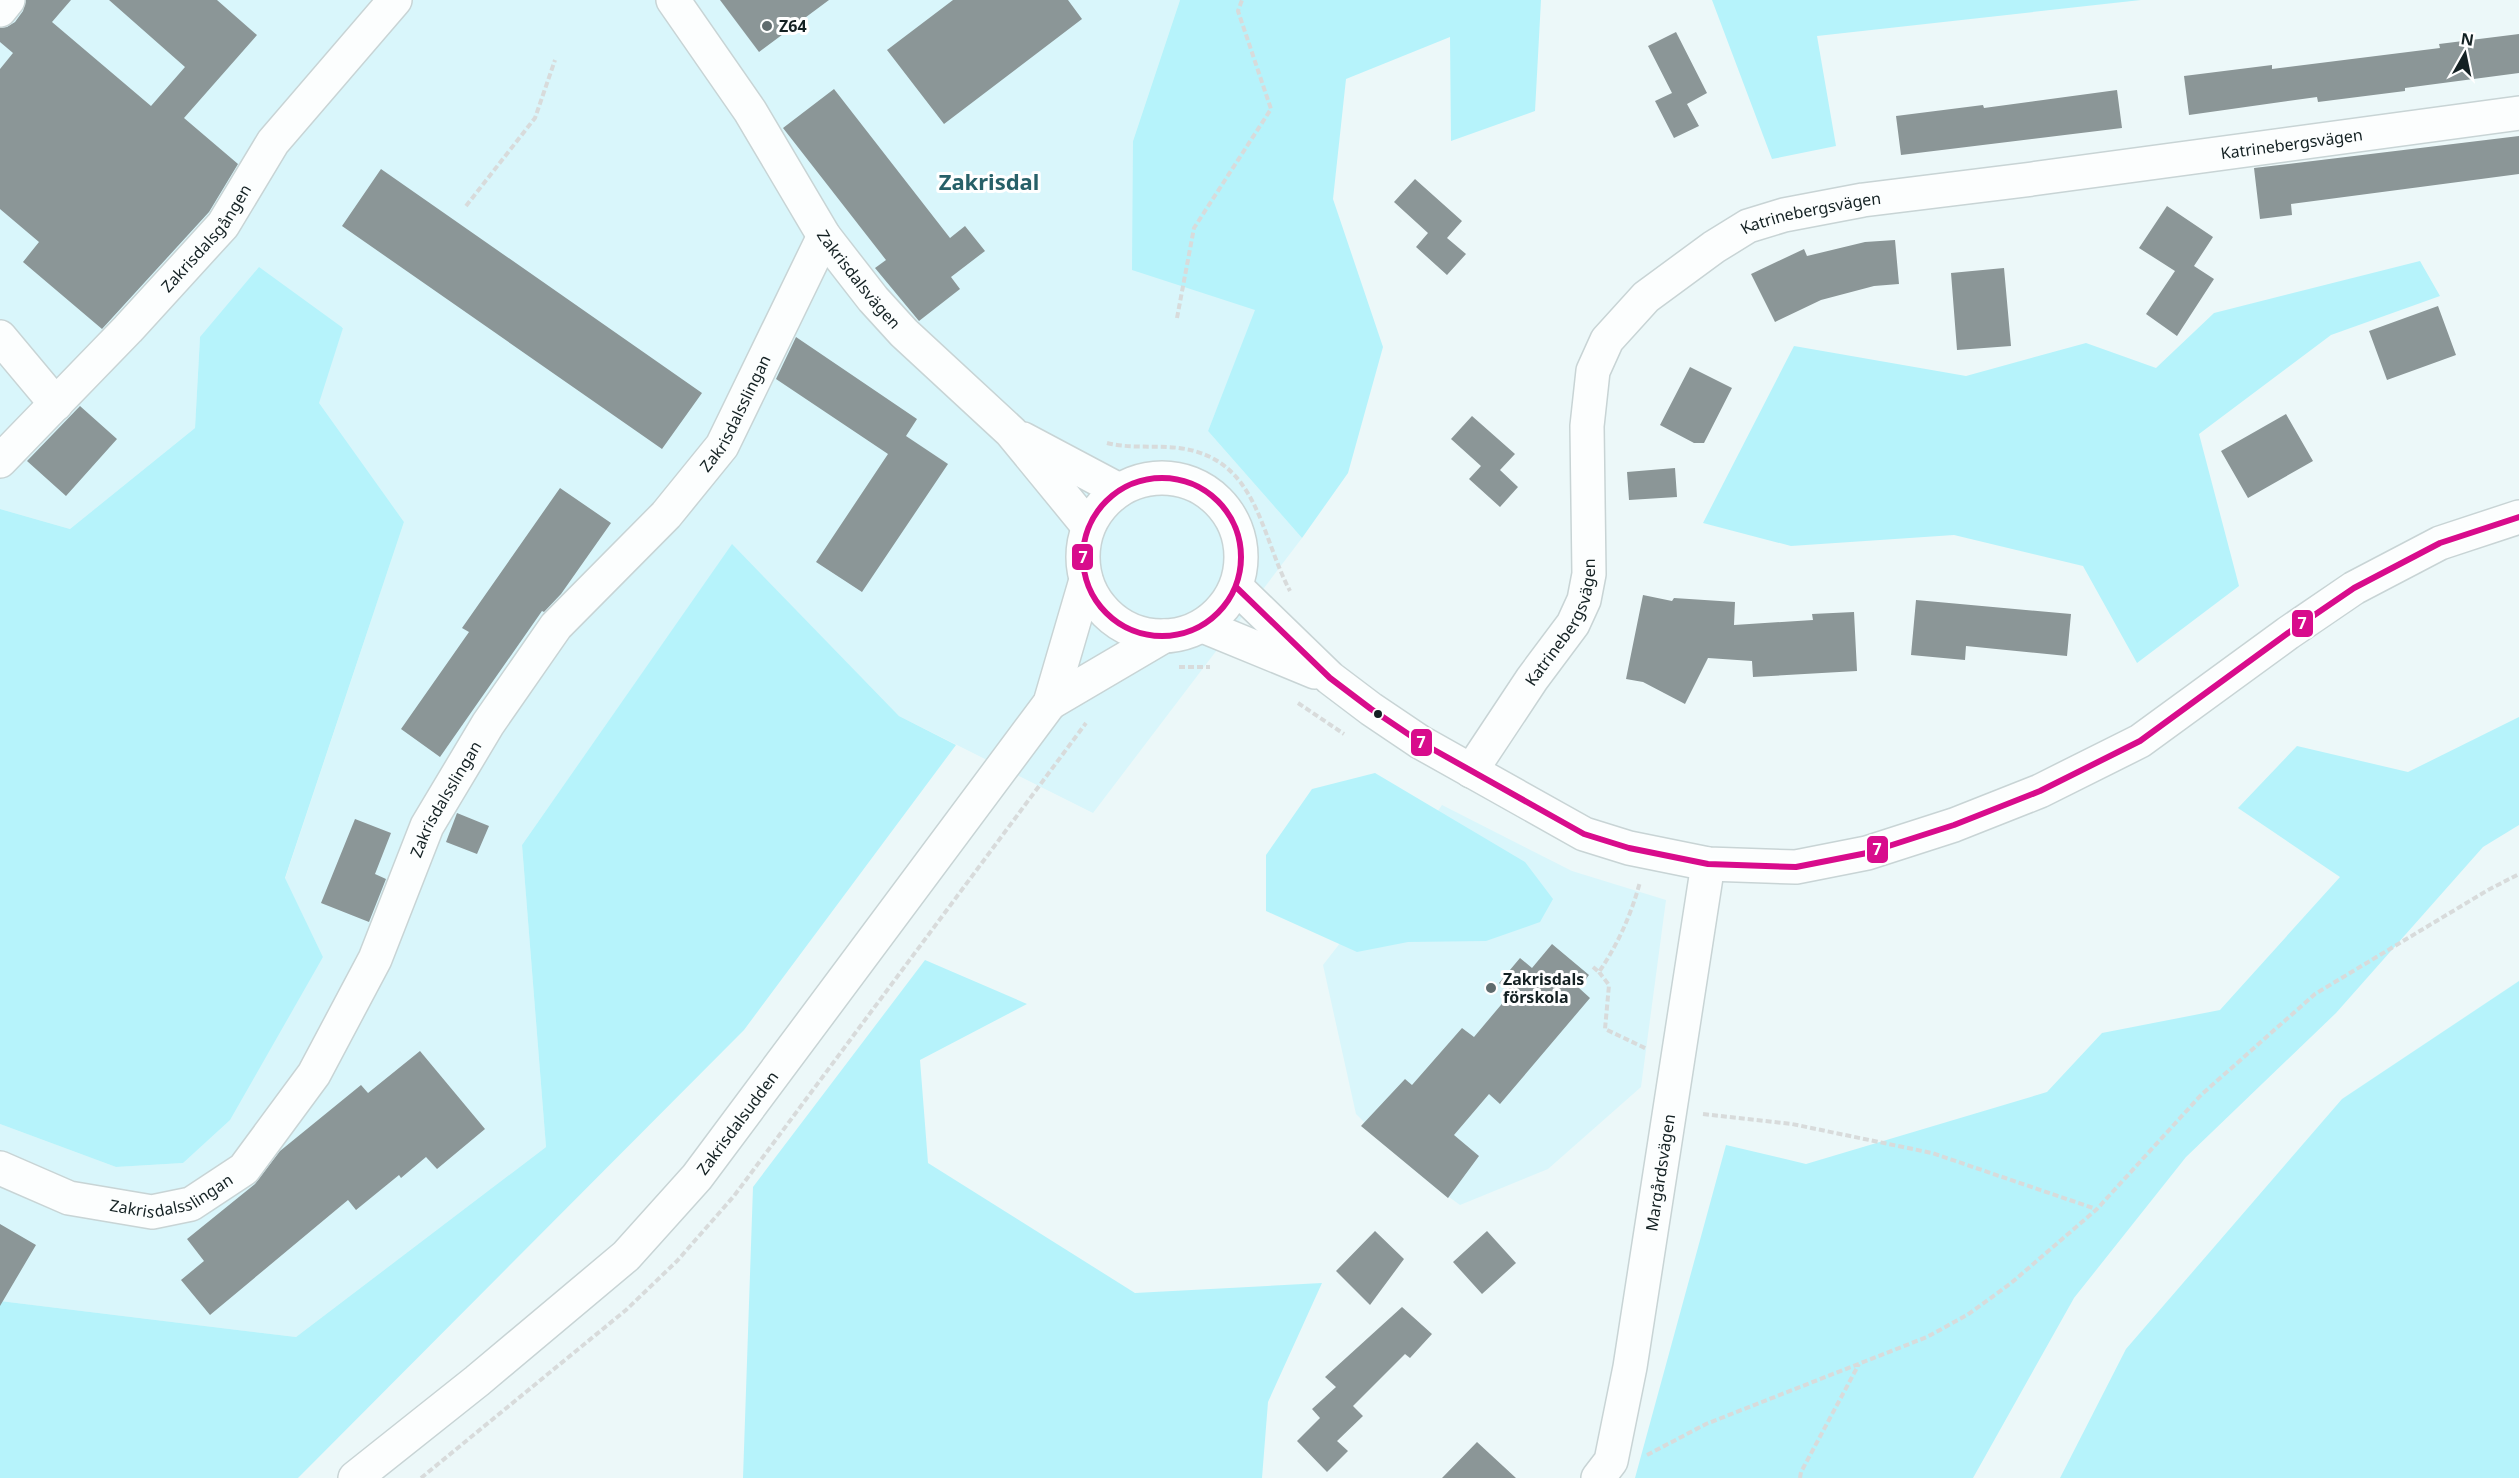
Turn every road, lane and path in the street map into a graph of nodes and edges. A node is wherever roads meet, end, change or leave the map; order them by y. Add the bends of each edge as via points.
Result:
1 (8, 0) edge
2 (394, 0) edge
3 (673, 0) edge
4 (1242, 0) edge
5 (0, 10) edge
6 (555, 60) dead end
7 (2519, 113) edge
8 (466, 206) dead end
9 (824, 236) junction
10 (1177, 318) dead end
11 (0, 337) edge
12 (56, 404) junction
13 (1011, 432) junction
14 (1104, 442) dead end
15 (0, 461) edge
16 (1119, 490) junction
17 (2519, 517) edge
18 (1088, 526) junction
19 (1086, 580) junction
20 (1236, 587) junction
21 (1271, 621) junction
22 (1203, 626) junction
23 (1168, 651) junction
24 (1213, 667) dead end
25 (1330, 678) junction
26 (1291, 699) dead end
27 (1050, 703) junction
28 (1093, 716) dead end
29 (1350, 738) dead end
30 (1471, 771) junction
31 (1708, 864) junction
32 (2519, 874) edge
33 (1632, 877) dead end
34 (1641, 879) junction
35 (1650, 880) dead end
36 (1593, 967) dead end
37 (1599, 972) junction
38 (1653, 1050) dead end
39 (1669, 1111) junction
40 (0, 1168) edge
41 (2097, 1209) junction
42 (1859, 1364) junction
43 (1604, 1470) edge
44 (355, 1478) edge
45 (420, 1478) edge
46 (1800, 1478) edge

1 - 5 street
2 - 12 street, Zakrisdalsgången via 273,142 223,225
3 - 9 street, Zakrisdalsvägen via 750,111
4 - 10 path via 1238,10 1271,109 1194,228
6 - 8 path via 535,118
7 - 30 street, Katrinebergsvägen via 1863,200 1748,226 1714,247 1646,297 1607,340 1593,371 1587,426 1589,574 1584,600 1573,624
9 - 13 street, Zakrisdalsvägen via 903,333
9 - 40 street, Zakrisdalsslingan via 722,446 666,515 556,626 488,724 427,826 375,960 314,1074 244,1169 191,1204 152,1212 69,1198
11 - 12 street
12 - 15 street, Zakrisdalsgången
13 - 16 street
13 - 18 street, Zakrisdalsvägen
14 - 21 path via 1182,448 1209,458 1236,476 1254,499 1275,560 1293,596
16 - 18 street via 1096,512
16 - 20 street via 1139,480 1161,477 1183,480 1204,489 1221,503 1234,522 1240,543
17 - 31 street via 2440,543 2354,588 2140,741 2040,791 1867,854 1796,867
18 - 19 street via 1082,553
19 - 23 street via 1097,603 1115,621
19 - 27 street, Zakrisdalsudden
20 - 21 street
20 - 22 street
21 - 25 street
22 - 23 street via 1184,633
22 - 25 street
23 - 24 path
23 - 27 street, Zakrisdalsudden
25 - 30 street via 1420,742
26 - 29 path
27 - 44 street, Zakrisdalsudden via 697,1178 666,1213 626,1256
28 - 45 path via 734,1196 677,1261 580,1349
30 - 31 street via 1584,834 1629,848
31 - 39 street, Margårdsvägen
32 - 41 path via 2315,994 2201,1095
33 - 34 path
34 - 35 path
34 - 37 path via 1614,950
36 - 37 path
37 - 38 path via 1609,985 1605,1029
39 - 41 path via 1792,1124 1932,1153
39 - 43 street, Margårdsvägen via 1630,1367
41 - 42 path via 2010,1284 1967,1315 1927,1338
42 - 43 path via 1706,1424 1644,1457
42 - 46 path

